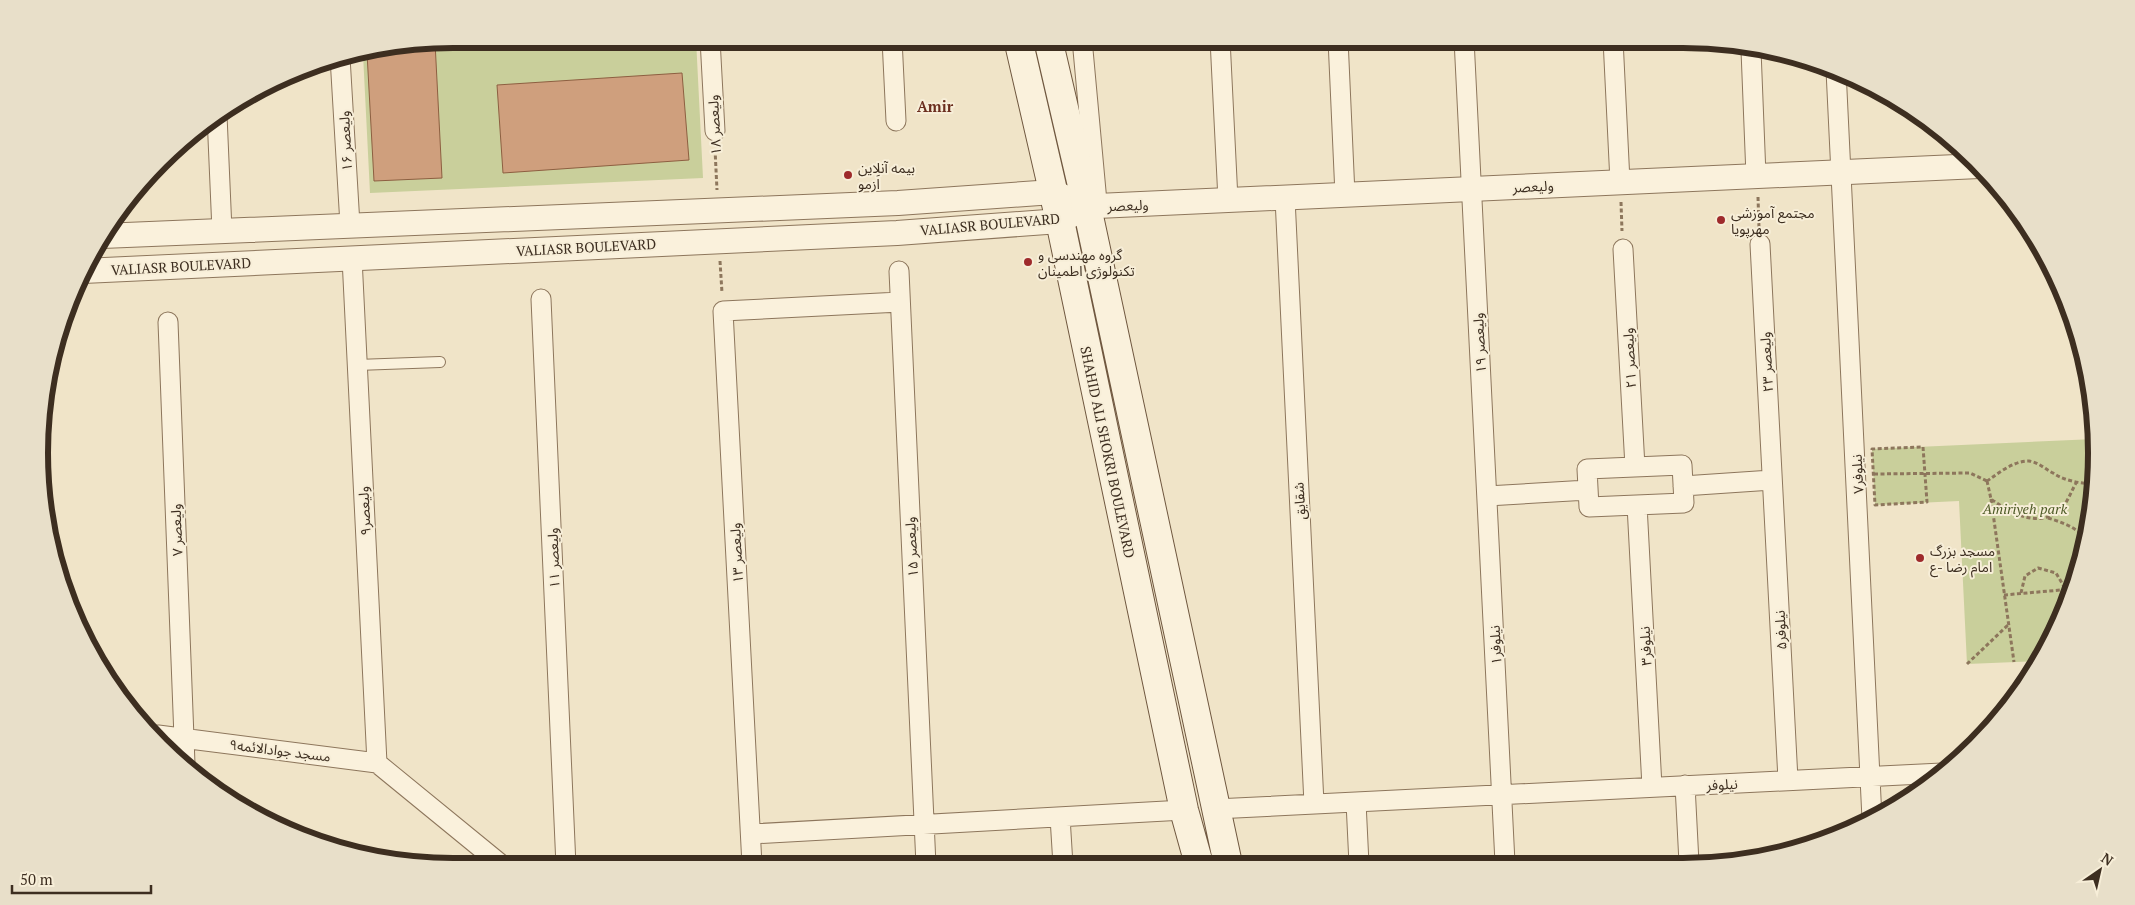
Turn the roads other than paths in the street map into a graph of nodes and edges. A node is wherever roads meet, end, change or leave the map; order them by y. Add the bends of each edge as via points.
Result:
1 (710, 48) edge
2 (892, 48) edge
3 (1020, 48) edge
4 (1050, 48) edge
5 (1083, 48) edge
6 (1220, 48) edge
7 (1338, 48) edge
8 (1464, 48) edge
9 (1613, 48) edge
10 (1751, 53) edge
11 (340, 63) edge
12 (1837, 78) edge
13 (896, 121) dead end
14 (217, 123) edge
15 (715, 131) road end
16 (1969, 166) edge
17 (1843, 173) junction
18 (1756, 176) junction
19 (1620, 182) junction
20 (1472, 189) junction
21 (1054, 192) junction
22 (1345, 195) junction
23 (1285, 198) junction
24 (1228, 200) junction
25 (1092, 206) junction
26 (1060, 220) junction
27 (350, 226) junction
28 (222, 231) junction
29 (111, 235) edge
30 (1760, 244) road end
31 (1624, 249) road end
32 (352, 258) junction
33 (90, 271) edge
34 (899, 271) dead end
35 (541, 299) dead end
36 (900, 302) junction
37 (168, 322) dead end
38 (1114, 333) junction
39 (1084, 336) junction
40 (440, 362) dead end
41 (357, 365) junction
42 (1635, 467) junction
43 (1772, 480) junction
44 (1683, 486) junction
45 (1588, 490) junction
46 (1487, 496) junction
47 (1637, 505) junction
48 (163, 736) edge
49 (184, 738) junction
50 (185, 757) edge
51 (376, 763) junction
52 (1930, 774) edge
53 (1870, 776) junction
54 (1788, 780) junction
55 (1686, 786) junction
56 (1652, 787) junction
57 (1502, 795) junction
58 (1356, 802) junction
59 (1314, 804) junction
60 (1184, 810) junction
61 (1215, 810) junction
62 (1872, 811) edge
63 (1060, 817) junction
64 (924, 824) junction
65 (751, 834) junction
66 (493, 858) edge
67 (566, 858) edge
68 (752, 858) edge
69 (926, 858) edge
70 (1063, 858) edge
71 (1196, 858) edge
72 (1227, 858) edge
73 (1359, 858) edge
74 (1505, 858) edge
75 (1689, 858) edge

1 - 15 street, ولیعصر ۱۸
2 - 13 street
3 - 21 main road, SHAHID ALI SHOKRI BOULEVARD
4 - 25 main road
5 - 25 street
6 - 24 street
7 - 22 street
8 - 20 street, ولیعصر ۱۹
9 - 19 street
10 - 18 street
11 - 27 street, ولیعصر ۱۶
12 - 17 street, نیلوفر۷
14 - 28 street
16 - 17 street, ولیعصر
17 - 18 street, ولیعصر
17 - 53 street, نیلوفر۷
18 - 19 street, ولیعصر
19 - 20 street, ولیعصر
20 - 22 street, ولیعصر
20 - 46 street, ولیعصر ۱۹
21 - 25 street, VALIASR BOULEVARD
21 - 26 main road, SHAHID ALI SHOKRI BOULEVARD
21 - 27 street, VALIASR BOULEVARD via 898,203
22 - 23 street, ولیعصر
23 - 24 street, ولیعصر
23 - 59 street, شقایق
24 - 25 street, ولیعصر
25 - 26 street, VALIASR BOULEVARD
25 - 38 main road
26 - 32 street, VALIASR BOULEVARD via 897,233
26 - 39 main road, SHAHID ALI SHOKRI BOULEVARD
27 - 28 street, VALIASR BOULEVARD
27 - 32 street
28 - 29 street, VALIASR BOULEVARD
30 - 43 street, ولیعصر ۲۳
31 - 42 street, ولیعصر ۲۱
32 - 33 street, VALIASR BOULEVARD
32 - 41 street, ولیعصر۹
34 - 36 street, ولیعصر ۱۵
35 - 67 street, ولیعصر ۱۱
36 - 64 street, ولیعصر ۱۵
36 - 65 street, ولیعصر ۱۳ via 723,311
37 - 49 street, ولیعصر ۷
38 - 39 main road
38 - 61 main road
39 - 60 main road, SHAHID ALI SHOKRI BOULEVARD
40 - 41 lane
41 - 51 street, ولیعصر۹
42 - 44 street via 1682,465
42 - 45 street via 1587,468
43 - 44 street
43 - 54 street, نیلوفر۵
44 - 47 street via 1684,503
45 - 46 street
45 - 47 street via 1589,507
46 - 57 street, نیلوفر۱
47 - 56 street, نیلوفر۳
48 - 49 street, مسجد جوادالائمه۹
49 - 50 street, ولیعصر ۷
49 - 51 street, مسجد جوادالائمه۹
51 - 66 street
52 - 53 street, نیلوفر
53 - 54 street, نیلوفر
53 - 62 street, نیلوفر۷
54 - 55 street, نیلوفر
55 - 56 street, نیلوفر
55 - 75 street
56 - 57 street, نیلوفر
57 - 58 street, نیلوفر
57 - 74 street, نیلوفر۱
58 - 59 street, نیلوفر
58 - 73 street
59 - 61 street, نیلوفر
60 - 63 street
60 - 71 main road, SHAHID ALI SHOKRI BOULEVARD
61 - 72 main road
63 - 64 street
63 - 70 street
64 - 65 street
64 - 69 street, ولیعصر ۱۵
65 - 68 street, ولیعصر ۱۳

